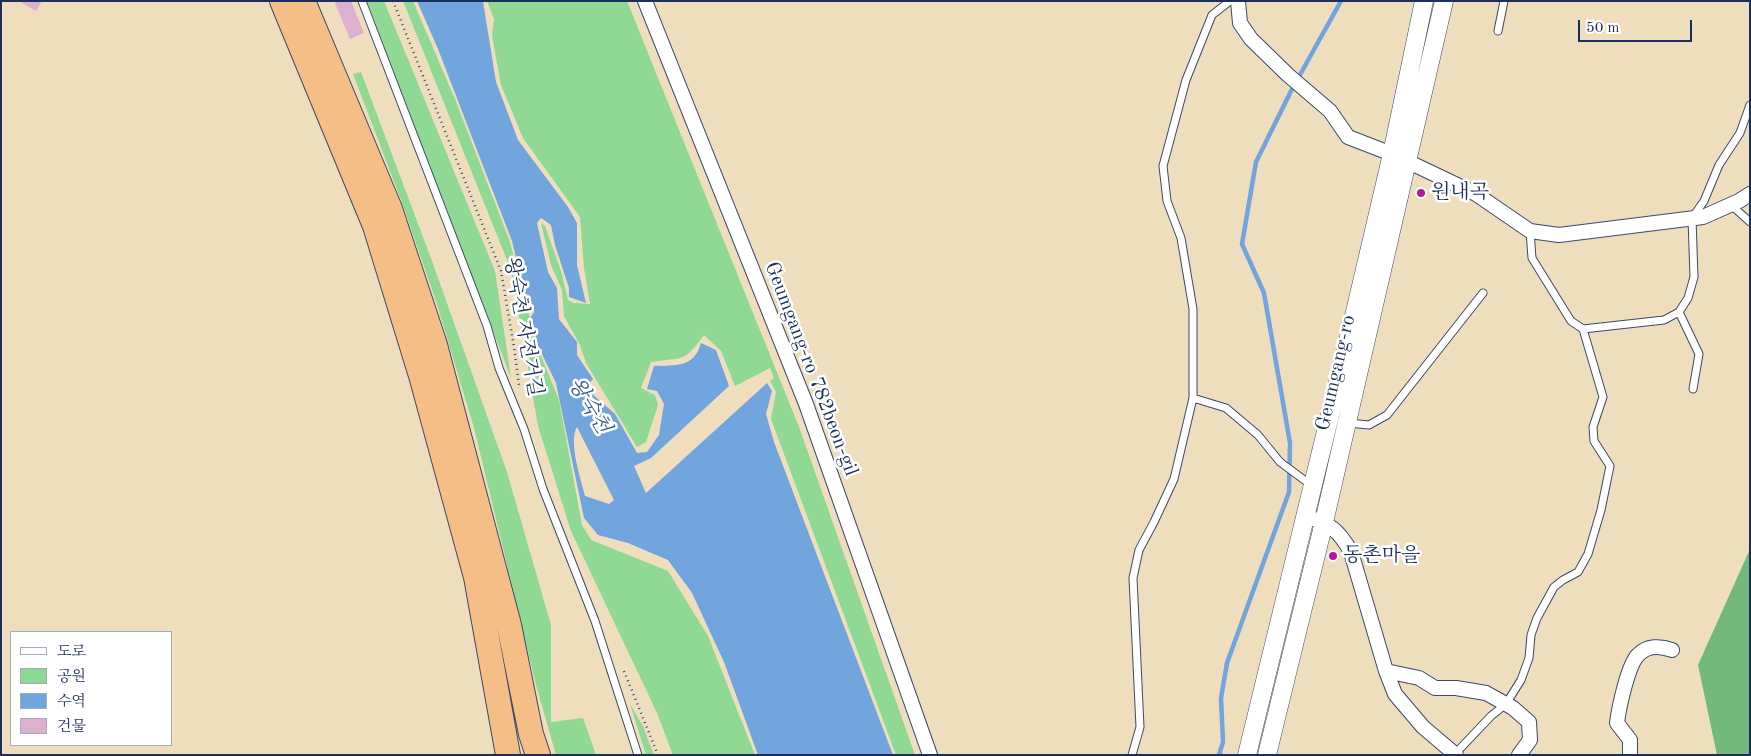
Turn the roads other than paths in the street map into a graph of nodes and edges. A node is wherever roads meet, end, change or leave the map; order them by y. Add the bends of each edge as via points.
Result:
1 (282, 1) edge
2 (303, 1) edge
3 (362, 1) edge
4 (645, 1) edge
5 (1230, 1) edge
6 (1238, 1) edge
7 (1424, 1) edge
8 (1444, 1) edge
9 (1504, 1) edge
10 (1498, 31) dead end
11 (1750, 105) edge
12 (1392, 154) junction
13 (1408, 162) junction
14 (1750, 194) edge
15 (1731, 205) junction
16 (1692, 218) junction
17 (1750, 222) edge
18 (1530, 231) junction
19 (1483, 293) dead end
20 (1679, 312) junction
21 (1583, 329) junction
22 (1693, 389) dead end
23 (1193, 398) junction
24 (1346, 422) junction
25 (1306, 481) junction
26 (1331, 490) junction
27 (1305, 516) junction
28 (1324, 522) junction
29 (1672, 650) dead end
30 (1386, 671) junction
31 (1506, 704) junction
32 (534, 748) edge
33 (1455, 754) edge
34 (508, 755) edge
35 (638, 755) edge
36 (930, 755) edge
37 (1132, 755) edge
38 (1247, 755) edge
39 (1267, 755) edge
40 (1520, 755) edge
41 (1630, 755) edge

1 - 34 highway via 375,226 422,379 476,577
2 - 32 highway via 390,209 435,345 509,625
3 - 35 lane via 487,326 546,498 590,606
4 - 36 street, Geumgang-ro 782beon-gil via 806,404
5 - 23 lane via 1212,15 1186,80 1163,166 1167,202 1181,238 1193,309
6 - 12 street via 1240,23 1251,39 1330,111 1348,137
7 - 12 street, Geumgang-ro
8 - 13 street, Geumgang-ro
9 - 10 lane
11 - 16 lane via 1740,133 1719,165 1704,201
12 - 13 street
12 - 25 street, Geumgang-ro
13 - 18 street via 1476,194
13 - 24 street, Geumgang-ro
14 - 15 street
15 - 16 street via 1703,217
15 - 17 lane
16 - 18 street via 1559,235
16 - 20 lane via 1694,277 1688,298
18 - 21 lane via 1532,258 1571,321
19 - 24 lane via 1387,415 1369,425
20 - 21 lane via 1664,320
20 - 22 lane via 1699,354
21 - 31 lane via 1603,397 1593,427 1594,441 1610,466 1588,554 1578,572 1554,587 1537,618 1528,658
23 - 25 lane via 1226,408 1258,435 1280,462
23 - 37 lane via 1174,479 1139,550 1133,578 1140,727
24 - 26 street, Geumgang-ro
25 - 26 lane
25 - 27 street, Geumgang-ro
26 - 28 street, Geumgang-ro
27 - 28 street
27 - 38 street, Geumgang-ro
28 - 30 street via 1342,535 1351,552
28 - 39 street, Geumgang-ro
29 - 41 street via 1662,646 1647,649 1638,655 1631,669 1617,723 1630,740
30 - 31 street via 1419,678 1435,688 1486,693
30 - 33 street via 1395,694 1423,727
31 - 33 lane
31 - 40 street via 1529,722 1530,740

